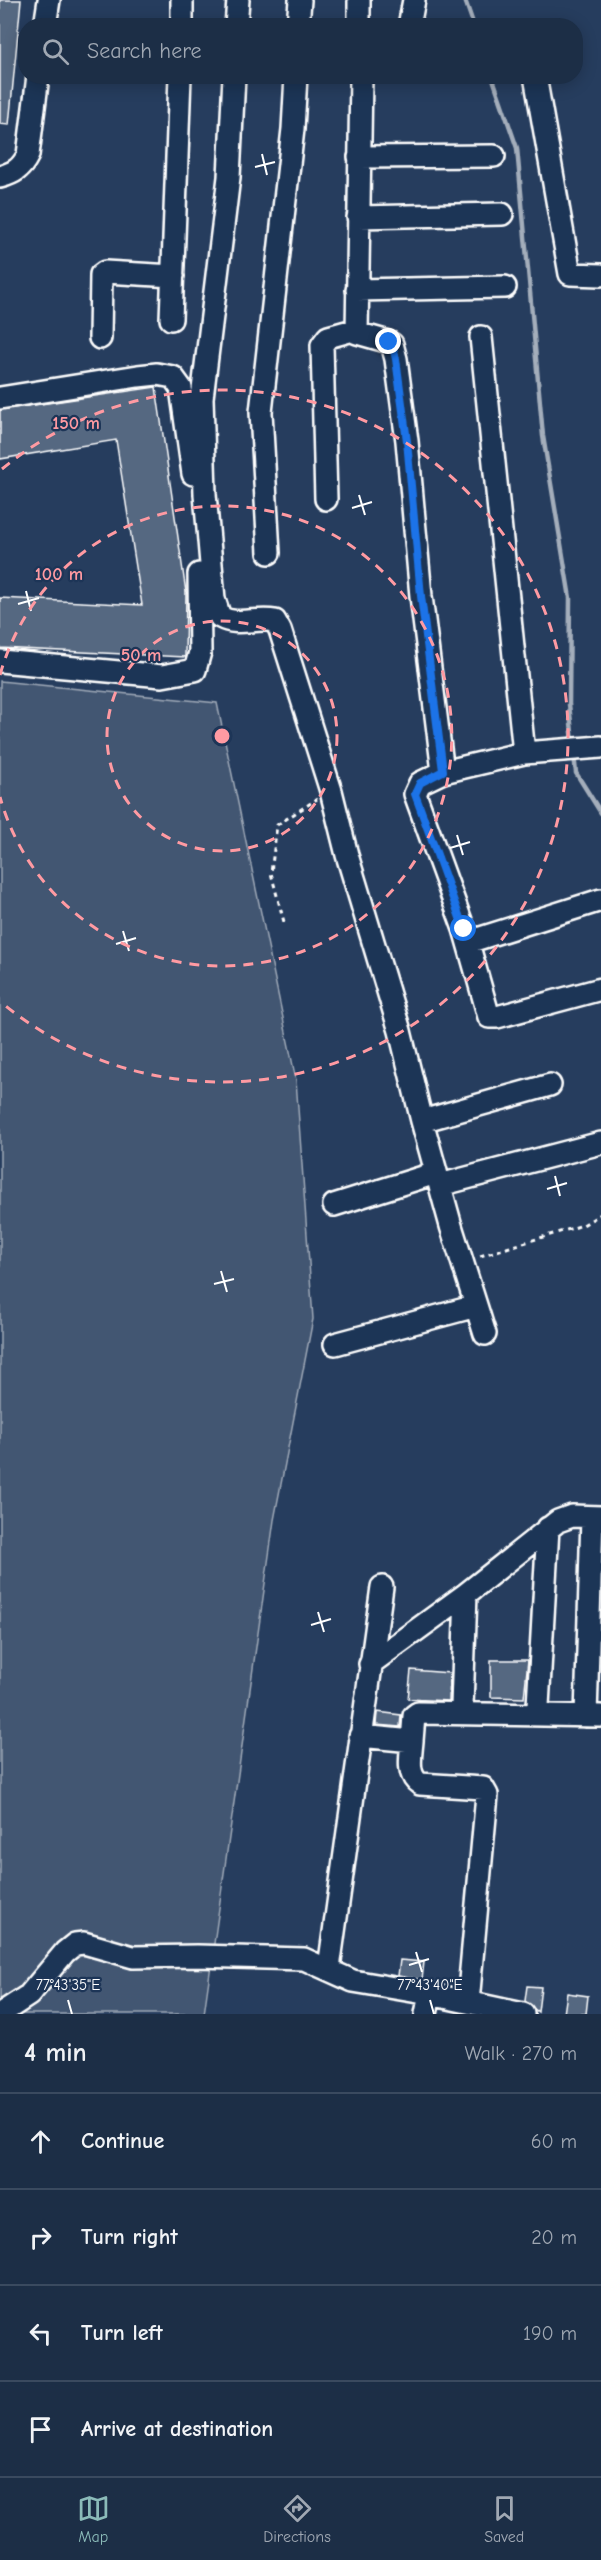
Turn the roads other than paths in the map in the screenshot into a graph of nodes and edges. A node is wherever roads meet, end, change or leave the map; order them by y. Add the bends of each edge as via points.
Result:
1 (49, 0) edge
2 (182, 0) edge
3 (238, 0) edge
4 (300, 0) edge
5 (359, 0) edge
6 (46, 18) edge
7 (182, 18) edge
8 (237, 18) edge
9 (299, 18) edge
10 (359, 18) edge
11 (37, 84) edge
12 (180, 84) edge
13 (234, 84) edge
14 (296, 84) edge
15 (361, 84) edge
16 (536, 84) edge
17 (494, 156) dead end
18 (359, 157) junction
19 (0, 177) edge
20 (502, 214) dead end
21 (358, 217) junction
22 (601, 275) edge
23 (173, 276) junction
24 (505, 286) dead end
25 (357, 290) junction
26 (171, 319) dead end
27 (357, 329) junction
28 (481, 337) dead end
29 (100, 338) dead end
30 (0, 398) edge
31 (326, 499) dead end
32 (269, 553) dead end
33 (0, 661) edge
34 (601, 747) edge
35 (524, 753) junction
36 (443, 771) junction
37 (601, 900) edge
38 (468, 942) junction
39 (601, 989) edge
40 (550, 1085) dead end
41 (422, 1121) junction
42 (601, 1143) edge
43 (438, 1179) junction
44 (334, 1205) dead end
45 (476, 1306) junction
46 (486, 1334) dead end
47 (335, 1344) dead end
48 (596, 1523) edge
49 (548, 1528) junction
50 (382, 1587) dead end
51 (466, 1594) junction
52 (370, 1664) junction
53 (462, 1706) dead end
54 (538, 1706) dead end
55 (593, 1716) edge
56 (360, 1736) junction
57 (411, 1741) junction
58 (328, 1968) junction
59 (468, 2002) junction
60 (428, 2004) edge
61 (0, 2014) edge
62 (523, 2014) edge

1 - 6 street
2 - 7 street
3 - 8 street
4 - 9 street
5 - 10 street
11 - 19 street via 28,155 23,166
12 - 23 street
13 - 41 street via 229,177 202,398 214,599 220,617 230,622 263,619 275,621 280,630 332,791
14 - 32 street via 261,412
15 - 18 street
16 - 22 street via 570,274
17 - 18 street
18 - 21 street
20 - 21 street
21 - 25 street
23 - 26 street
23 - 29 street via 101,275
24 - 25 street
25 - 27 street
27 - 31 street via 328,337 321,350
27 - 36 street via 357,333 392,344 396,359
28 - 35 street
30 - 33 street via 138,376 173,377 181,388 195,494 201,630 195,670 181,674 162,676
34 - 35 street
35 - 36 street
36 - 38 street via 420,783 415,794
37 - 38 street
38 - 39 street via 489,1017
40 - 41 street
41 - 43 street
42 - 43 street
43 - 44 street
43 - 45 street
45 - 46 street
45 - 47 street
48 - 49 street via 564,1518
48 - 55 street
49 - 51 street
49 - 54 street
50 - 52 street
51 - 52 street
51 - 53 street
52 - 56 street
55 - 57 street via 418,1713 414,1716
56 - 57 street
56 - 58 street
57 - 59 street via 414,1780 420,1784 483,1788 487,1795
58 - 60 street via 353,1981
58 - 61 street via 294,1958 133,1957 93,1944 75,1944 28,1995
59 - 60 street
59 - 62 street

